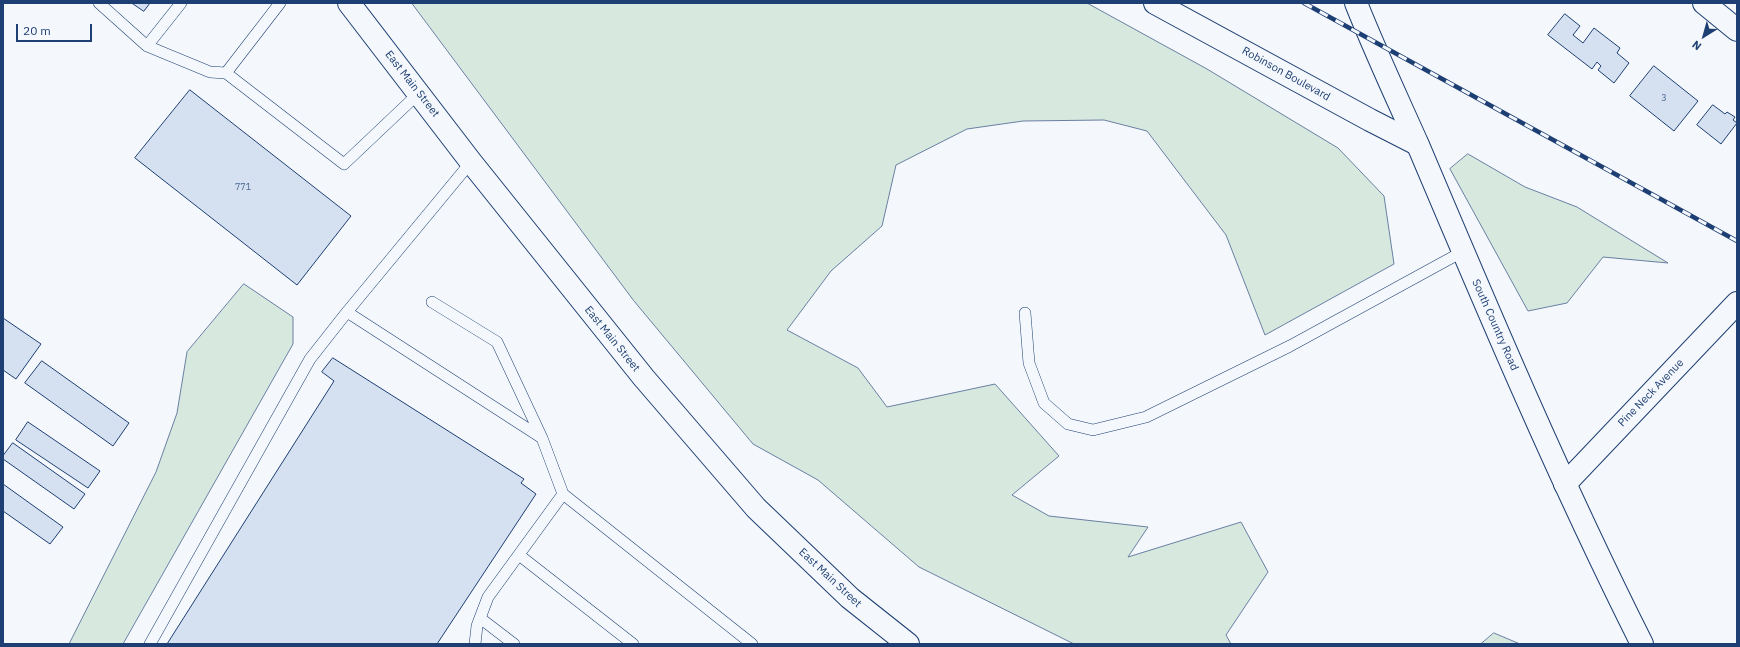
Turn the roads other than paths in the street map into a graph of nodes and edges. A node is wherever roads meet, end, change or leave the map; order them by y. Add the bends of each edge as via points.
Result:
1 (99, 3) edge
2 (181, 3) edge
3 (280, 3) edge
4 (350, 3) edge
5 (1155, 3) edge
6 (1356, 3) edge
7 (1704, 3) edge
8 (1737, 30) edge
9 (147, 46) junction
10 (226, 73) junction
11 (419, 93) junction
12 (1417, 144) junction
13 (471, 162) junction
14 (1462, 252) junction
15 (432, 302) dead end
16 (1737, 303) edge
17 (347, 312) junction
18 (1026, 313) dead end
19 (542, 438) junction
20 (1565, 484) junction
21 (563, 494) junction
22 (519, 555) junction
23 (480, 618) junction
24 (150, 644) edge
25 (475, 644) edge
26 (514, 644) edge
27 (633, 644) edge
28 (752, 644) edge
29 (908, 644) edge
30 (1642, 644) edge

1 - 9 lane
2 - 9 lane
3 - 10 lane
4 - 11 main road, East Main Street
5 - 12 main road, Robinson Boulevard
6 - 12 main road, South Country Road
7 - 8 main road
9 - 10 lane via 210,72
10 - 11 lane via 344,164
11 - 13 main road, East Main Street
12 - 14 main road, South Country Road
13 - 17 lane
13 - 29 main road, East Main Street via 644,378 756,508 850,598
14 - 18 lane via 1290,346 1146,417 1094,430 1068,424 1044,403 1028,364
14 - 20 main road, South Country Road
15 - 19 lane via 497,342
16 - 20 main road, Pine Neck Avenue
17 - 19 lane
17 - 24 lane via 310,360
19 - 21 lane
20 - 30 main road, South Country Road
21 - 22 lane
21 - 28 lane
22 - 23 lane via 488,597
22 - 27 lane
23 - 25 lane
23 - 26 lane

